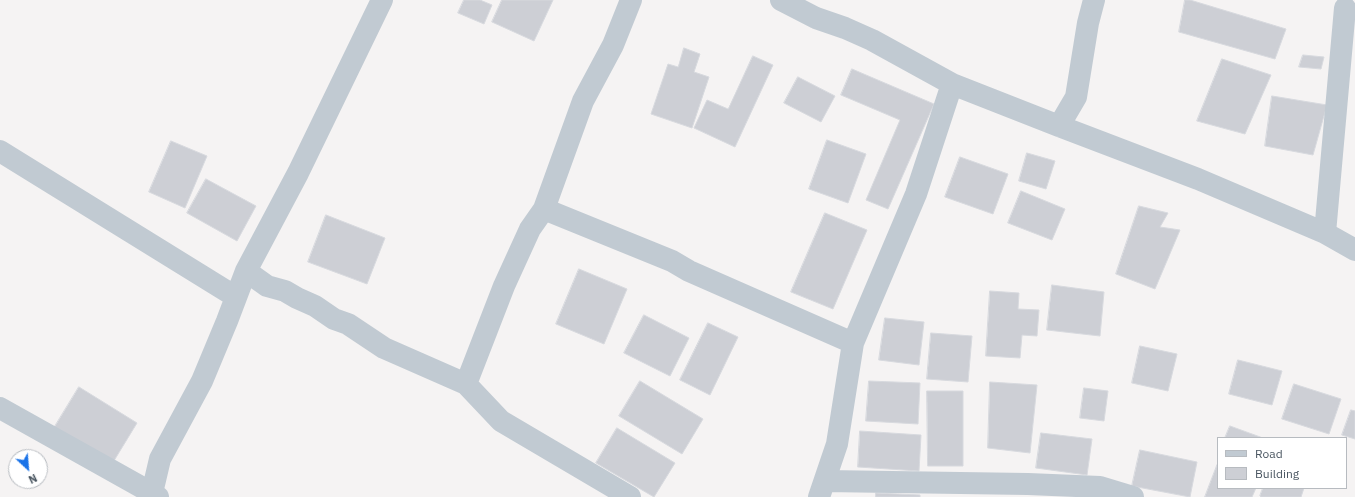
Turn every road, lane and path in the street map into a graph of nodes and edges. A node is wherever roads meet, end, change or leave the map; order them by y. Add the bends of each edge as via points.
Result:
1 (382, 0) edge
2 (631, 0) edge
3 (781, 0) edge
4 (1094, 0) edge
5 (1345, 8) dead end
6 (816, 9) edge
7 (952, 84) junction
8 (1059, 126) junction
9 (0, 151) edge
10 (544, 209) junction
11 (1325, 233) junction
12 (1355, 250) edge
13 (246, 271) junction
14 (236, 297) junction
15 (853, 343) junction
16 (466, 384) junction
17 (0, 408) edge
18 (822, 489) edge
19 (155, 495) edge
20 (630, 497) edge
21 (1133, 497) edge

1 - 13 street via 298,172
2 - 10 street via 613,45 583,101
3 - 6 street
4 - 8 street via 1076,97
5 - 11 street
6 - 7 street via 845,28
7 - 8 street
7 - 15 street via 916,194
8 - 11 street via 1198,179
9 - 14 street
10 - 15 street via 672,261
10 - 16 street via 530,229 504,286
11 - 12 street
13 - 14 street
13 - 16 street via 267,286 285,291 334,319 348,324 384,348
14 - 19 street via 202,381 160,459
15 - 18 street via 837,444
16 - 20 street via 501,421
17 - 19 street
18 - 21 street via 1028,484 1100,487

